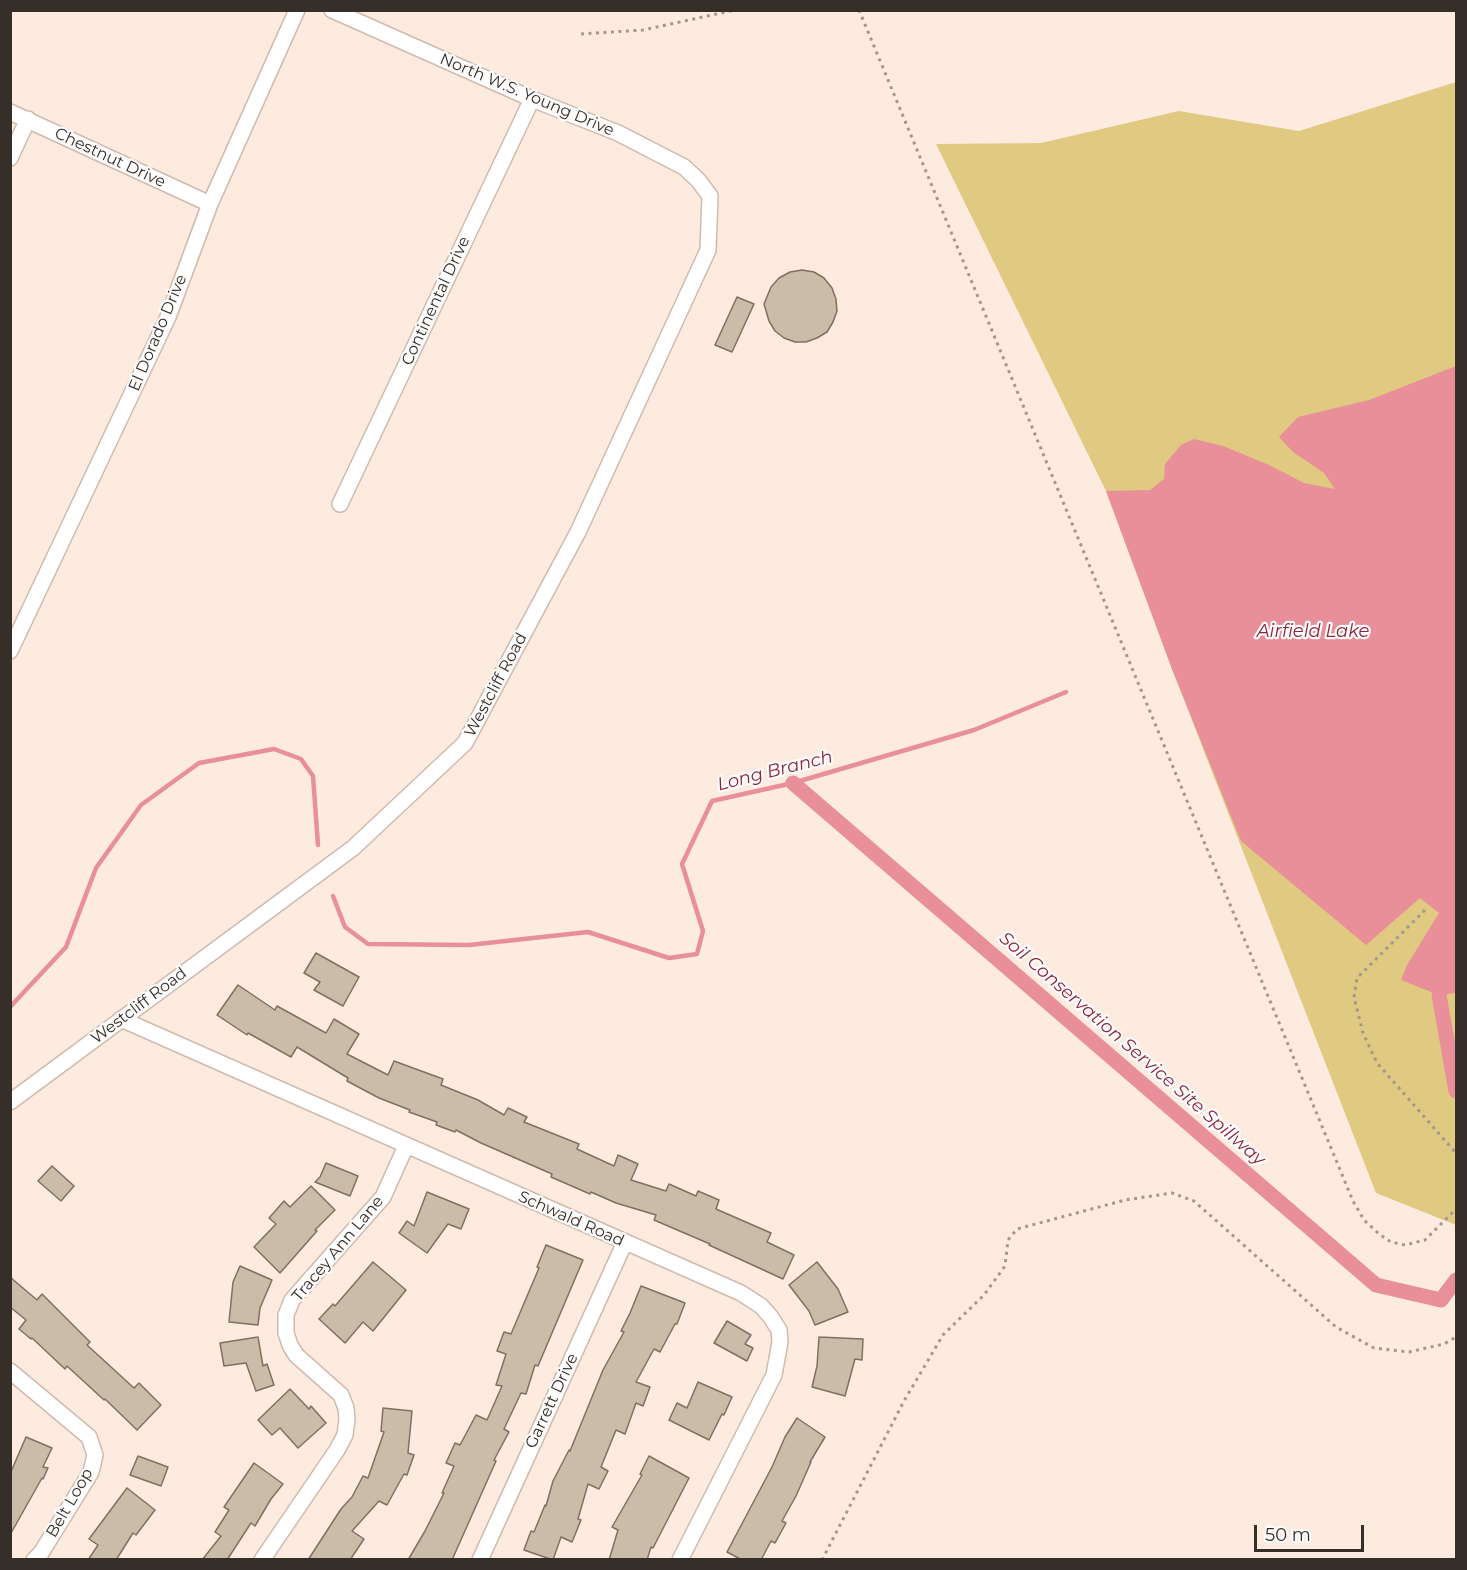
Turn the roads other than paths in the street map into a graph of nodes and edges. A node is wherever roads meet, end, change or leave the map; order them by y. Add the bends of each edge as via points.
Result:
1 (297, 10) edge
2 (332, 10) edge
3 (532, 99) junction
4 (10, 112) edge
5 (28, 119) junction
6 (10, 158) edge
7 (710, 196) joint
8 (210, 204) junction
9 (340, 504) dead end
10 (10, 651) edge
11 (121, 1019) junction
12 (10, 1102) edge
13 (406, 1146) junction
14 (625, 1242) junction
15 (10, 1371) edge
16 (34, 1560) edge
17 (262, 1560) edge
18 (480, 1560) edge
19 (680, 1560) edge

1 - 8 street, El Dorado Drive
2 - 3 street, North W.S. Young Drive
3 - 7 street, North W.S. Young Drive via 618,133 684,167
3 - 9 street, Continental Drive
4 - 5 street, Chestnut Drive
5 - 6 street
5 - 8 street, Chestnut Drive
7 - 11 street, Westcliff Road via 708,250 578,532 465,743 353,848
8 - 10 street, El Dorado Drive via 168,317
11 - 12 street, Westcliff Road
11 - 13 street, Schwald Road
13 - 14 street, Schwald Road
13 - 17 street, Tracey Ann Lane via 383,1197 292,1300 286,1315 290,1345 341,1395 347,1419 345,1435 337,1450
14 - 18 street, Garrett Drive
14 - 19 street, Schwald Road via 741,1293 761,1306 779,1330 774,1375
15 - 16 street, Belt Loop via 89,1437 95,1455 91,1472

